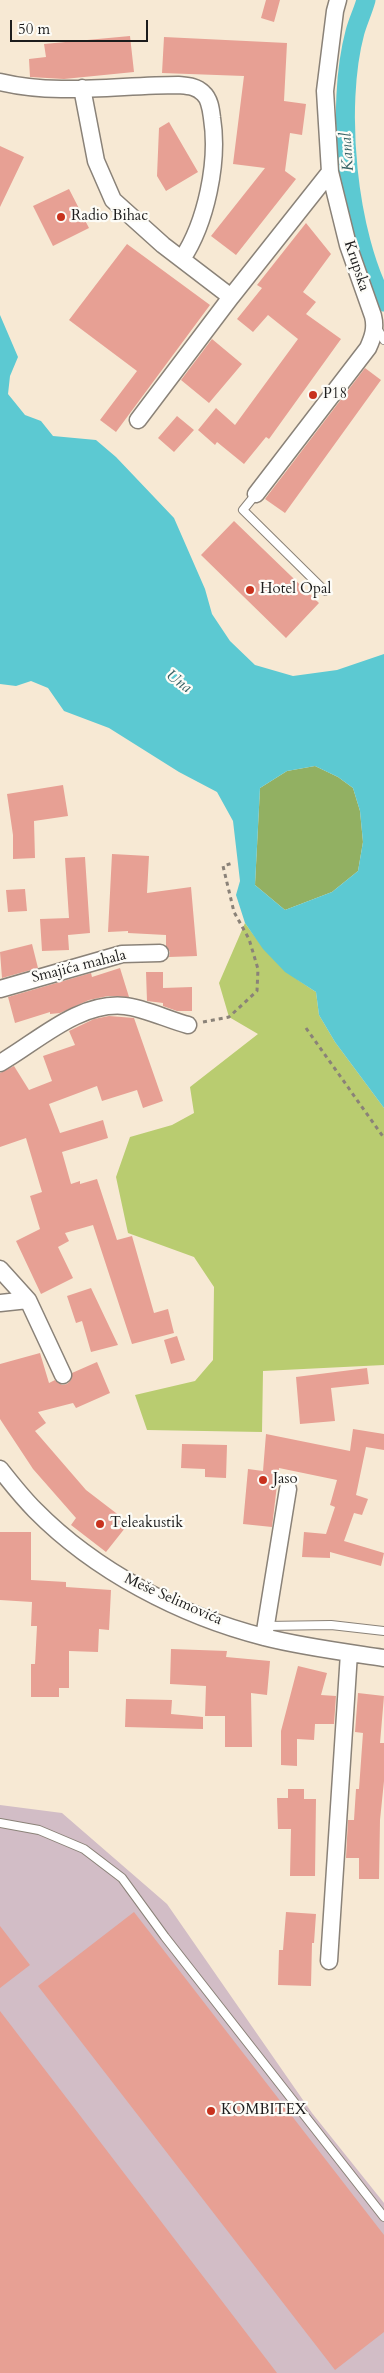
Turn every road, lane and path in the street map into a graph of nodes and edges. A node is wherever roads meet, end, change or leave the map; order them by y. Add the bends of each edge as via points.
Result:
1 (338, 0) edge
2 (0, 82) edge
3 (82, 88) junction
4 (330, 172) junction
5 (182, 259) junction
6 (230, 298) junction
7 (375, 324) junction
8 (384, 340) edge
9 (138, 420) dead end
10 (256, 494) joint
11 (325, 590) dead end
12 (233, 863) dead end
13 (160, 953) dead end
14 (0, 989) edge
15 (188, 1025) joint
16 (306, 1028) dead end
17 (0, 1063) edge
18 (384, 1138) edge
19 (0, 1269) edge
20 (28, 1300) junction
21 (0, 1303) edge
22 (63, 1375) dead end
23 (0, 1469) edge
24 (288, 1489) dead end
25 (265, 1631) junction
26 (384, 1631) edge
27 (348, 1653) junction
28 (384, 1658) edge
29 (0, 1823) edge
30 (329, 1962) dead end
31 (384, 2217) edge

1 - 4 street, Krupska via 325,91
2 - 3 street via 54,90
3 - 5 street via 96,161 113,200
3 - 5 street via 178,85 194,86 205,94 210,104 215,142 212,179 192,243
4 - 6 street
4 - 7 street, Krupska via 348,245
5 - 6 street
6 - 9 street
7 - 8 lane
7 - 10 street via 368,348
10 - 11 lane via 243,510
12 - 15 path via 223,866 234,912 249,939 258,969 257,991 229,1017
13 - 14 street, Smajića mahala via 122,954
15 - 17 street via 126,1006 109,1007 72,1018
16 - 18 path
19 - 20 street
20 - 21 street
20 - 22 street
23 - 25 street, Meše Selimovića via 35,1510 120,1577 213,1620
24 - 25 street
25 - 26 lane via 331,1625
25 - 27 street, Meše Selimovića
27 - 28 street, Meše Selimovića
27 - 30 street
29 - 31 lane via 39,1830 84,1849 122,1878

